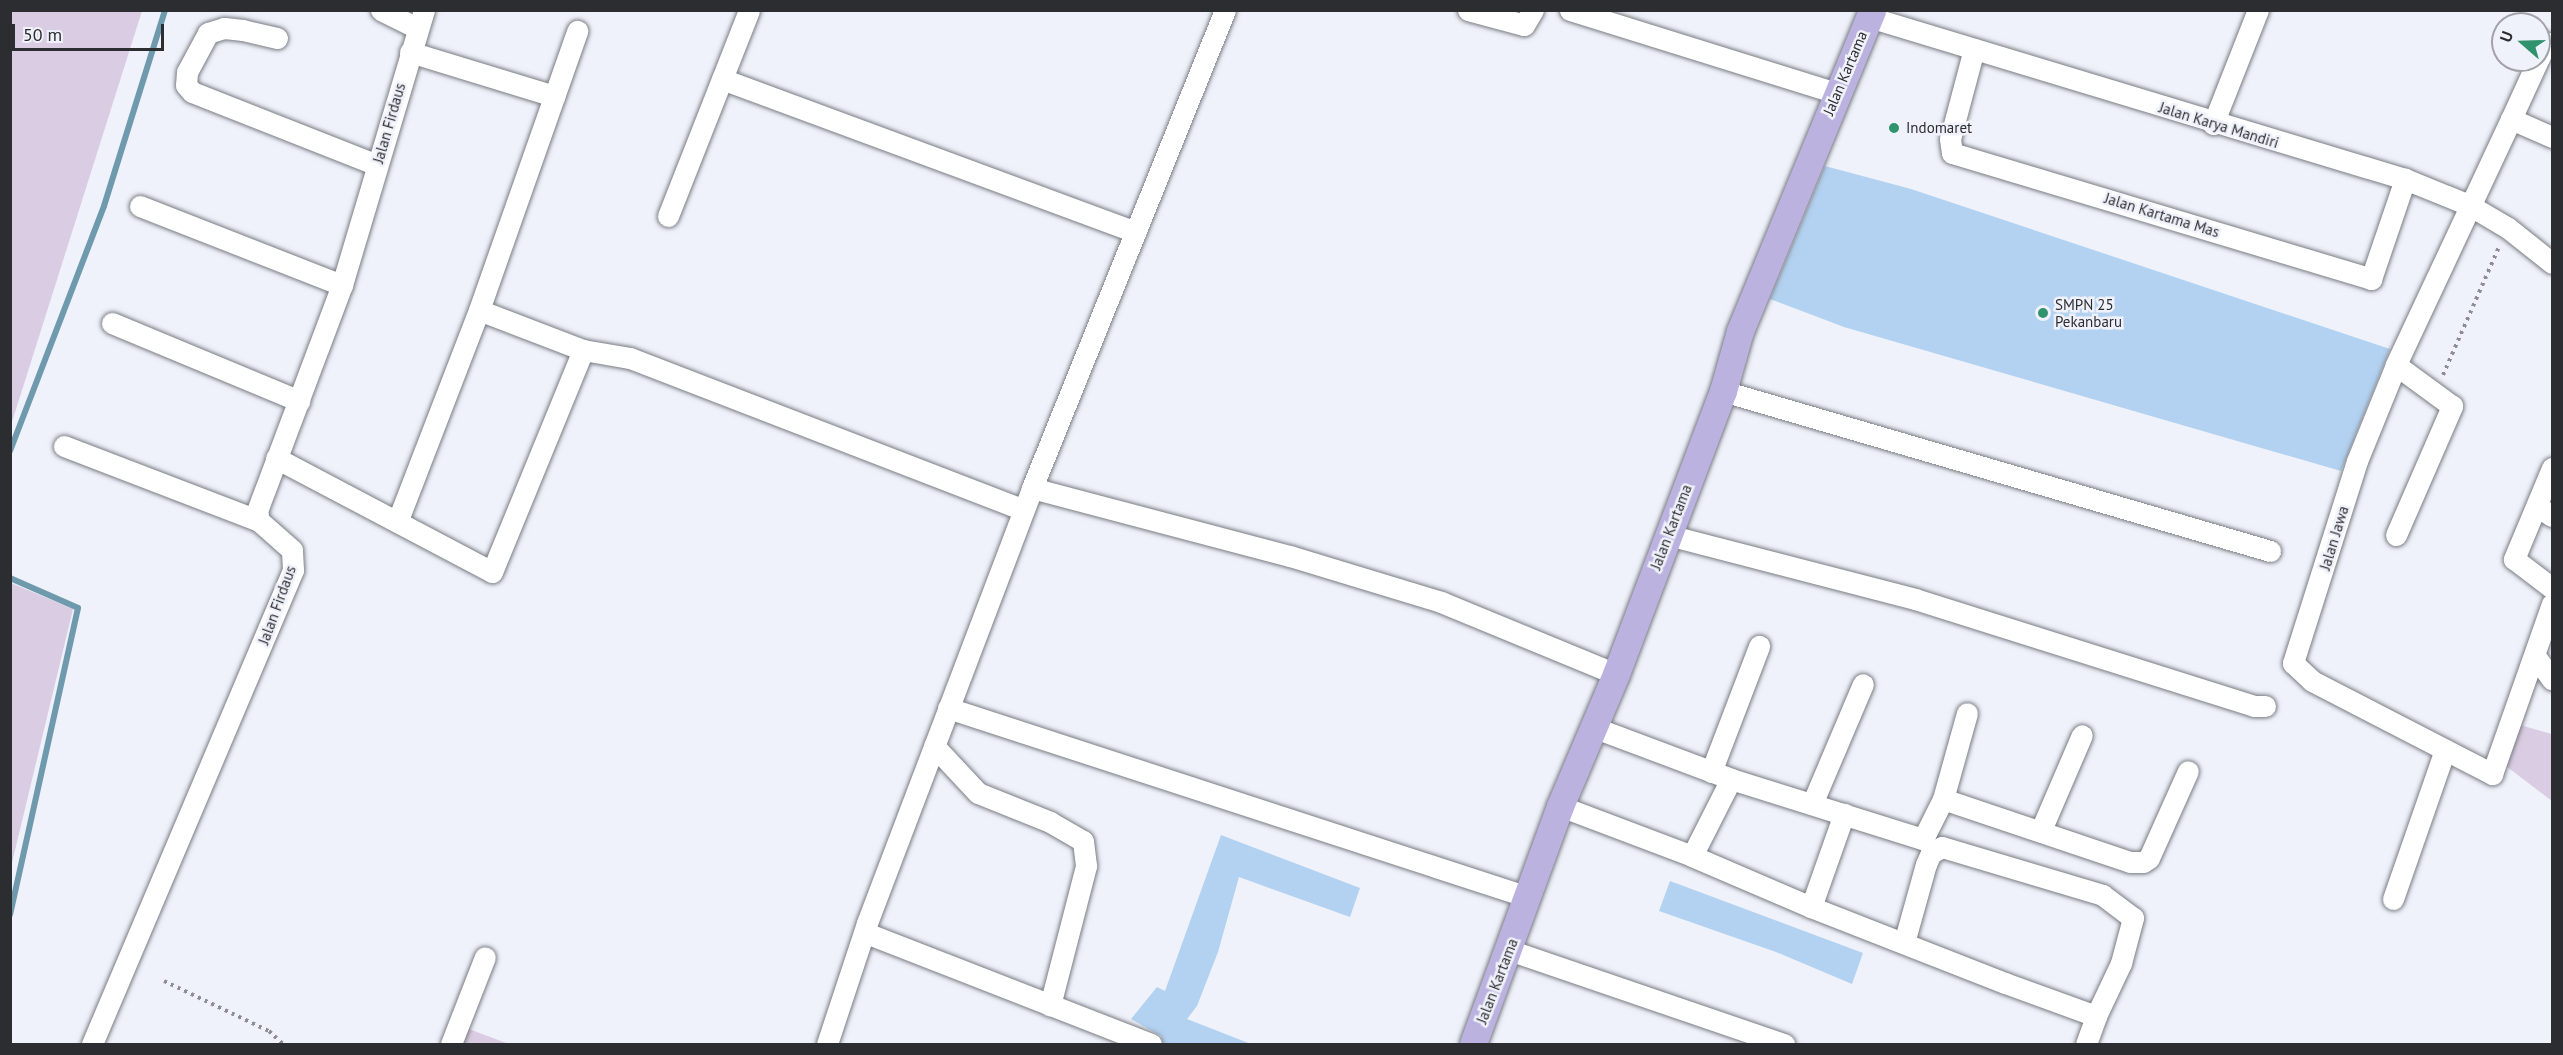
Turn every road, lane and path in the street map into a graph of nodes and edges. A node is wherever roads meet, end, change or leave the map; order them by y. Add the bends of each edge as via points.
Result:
1 (381, 10) edge
2 (749, 10) edge
3 (1226, 10) edge
4 (1468, 10) edge
5 (1533, 10) edge
6 (1570, 10) edge
7 (2258, 10) edge
8 (1871, 14) edge
9 (421, 19) edge
10 (577, 31) dead end
11 (277, 38) dead end
12 (1974, 50) junction
13 (410, 52) junction
14 (2533, 72) edge
15 (722, 79) junction
16 (1836, 93) junction
17 (554, 96) junction
18 (2511, 119) junction
19 (2213, 124) junction
20 (2553, 137) edge
21 (377, 165) junction
22 (2406, 179) junction
23 (2469, 205) junction
24 (140, 206) dead end
25 (668, 216) dead end
26 (2508, 228) junction
27 (1136, 232) junction
28 (2553, 263) edge
29 (342, 285) junction
30 (479, 310) junction
31 (112, 323) dead end
32 (583, 350) junction
33 (2396, 365) junction
34 (1723, 391) junction
35 (2435, 394) junction
36 (299, 401) junction
37 (64, 446) dead end
38 (276, 458) junction
39 (2553, 468) edge
40 (1032, 488) junction
41 (1024, 510) junction
42 (2545, 511) edge
43 (259, 521) junction
44 (397, 522) junction
45 (1668, 535) junction
46 (2396, 535) dead end
47 (2270, 551) dead end
48 (2553, 588) edge
49 (2553, 604) edge
50 (1758, 646) dead end
51 (2535, 656) junction
52 (1616, 674) junction
53 (2553, 679) edge
54 (1863, 684) dead end
55 (2265, 706) dead end
56 (948, 708) junction
57 (1967, 713) dead end
58 (1593, 727) junction
59 (2082, 735) dead end
60 (934, 746) junction
61 (2445, 750) junction
62 (2188, 771) dead end
63 (1721, 775) junction
64 (1943, 799) junction
65 (1812, 804) junction
66 (1560, 806) junction
67 (1844, 814) junction
68 (2041, 830) junction
69 (1692, 855) junction
70 (1528, 897) junction
71 (2393, 899) dead end
72 (1811, 906) junction
73 (866, 933) junction
74 (1904, 943) junction
75 (1509, 950) junction
76 (485, 957) dead end
77 (164, 981) dead end
78 (1050, 1005) junction
79 (2096, 1016) junction
80 (92, 1044) edge
81 (283, 1044) edge
82 (451, 1044) edge
83 (826, 1044) edge
84 (1151, 1044) edge
85 (1473, 1044) edge
86 (1784, 1044) edge
87 (2086, 1044) edge

1 - 9 street
2 - 15 street
3 - 27 street
4 - 5 street via 1524,25
6 - 16 street
7 - 19 street
8 - 12 street, Jalan Karya Mandiri
8 - 16 main road, Jalan Kartama
9 - 13 street, Jalan Firdaus
10 - 17 street
11 - 21 street via 224,28 208,33 187,72 186,85 192,92
12 - 19 street, Jalan Karya Mandiri
12 - 22 street, Jalan Kartama Mas via 1950,139 1952,153 2371,279
13 - 17 street
13 - 21 street, Jalan Firdaus
14 - 18 street, Jalan Jawa
15 - 25 street
15 - 27 street
16 - 34 main road, Jalan Kartama via 1740,331
17 - 30 street
18 - 20 street
18 - 23 street, Jalan Jawa
19 - 22 street, Jalan Karya Mandiri
21 - 29 street, Jalan Firdaus
22 - 23 street, Jalan Karya Mandiri
23 - 26 street, Jalan Karya Mandiri
23 - 33 street, Jalan Jawa
24 - 29 street
26 - 28 street, Jalan Karya Mandiri
26 - 35 path
27 - 40 street
29 - 36 street, Jalan Firdaus
30 - 32 street
30 - 44 street
31 - 36 street
32 - 41 street via 630,358
32 - 44 street via 492,572
33 - 35 street
33 - 61 street, Jalan Jawa via 2357,461 2293,663 2312,681
34 - 45 main road, Jalan Kartama
34 - 47 street
35 - 46 street via 2452,406
36 - 38 street, Jalan Firdaus
37 - 43 street
38 - 43 street, Jalan Firdaus via 257,511
38 - 44 street
39 - 42 street
40 - 41 street
40 - 52 street via 1441,602
41 - 56 street
42 - 48 street via 2514,559
43 - 80 street, Jalan Firdaus via 292,550 293,570
45 - 52 main road, Jalan Kartama
45 - 55 street via 1915,599 2254,706
49 - 51 street
50 - 63 street
51 - 53 street
51 - 61 street, Jalan Jawa via 2492,774
52 - 58 main road, Jalan Kartama
54 - 65 street
56 - 60 street
56 - 70 street
57 - 64 street
58 - 63 street
58 - 66 main road, Jalan Kartama
59 - 68 street
60 - 73 street
60 - 78 street via 978,793 1050,822 1083,842 1086,866
61 - 71 street
62 - 68 street via 2149,858 2143,862
63 - 65 street
63 - 69 street
64 - 67 street via 1923,839
64 - 68 street
65 - 67 street
66 - 69 street
66 - 70 main road, Jalan Kartama
67 - 72 street
69 - 72 street
70 - 75 main road, Jalan Kartama
72 - 74 street
73 - 78 street
73 - 83 street
74 - 79 street
74 - 79 street via 1926,864 1931,853 1942,847 2103,895 2133,918 2133,927
75 - 85 main road, Jalan Kartama
75 - 86 street
76 - 82 street
77 - 81 path via 269,1031
78 - 84 street
79 - 87 street

